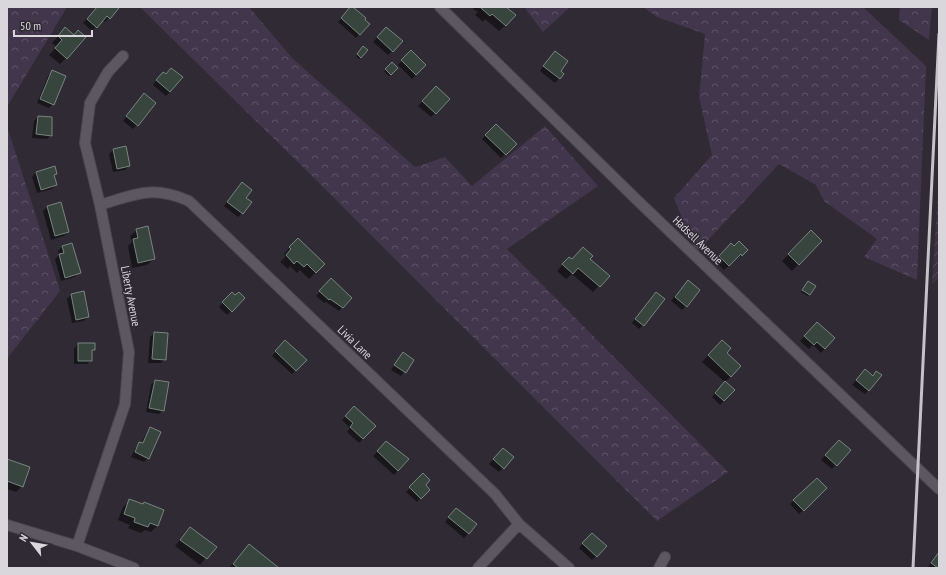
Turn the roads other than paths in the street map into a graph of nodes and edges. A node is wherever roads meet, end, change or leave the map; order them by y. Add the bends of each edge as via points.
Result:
1 (440, 7) edge
2 (123, 56) dead end
3 (100, 205) junction
4 (939, 489) edge
5 (519, 524) junction
6 (7, 525) edge
7 (77, 546) junction
8 (665, 557) dead end
9 (134, 568) edge
10 (478, 568) edge
11 (569, 568) edge
12 (659, 568) edge

1 - 4 street, Hadsell Avenue
2 - 3 street, Liberty Avenue via 108,72 90,103 85,143
3 - 5 street, Livia Lane via 146,191 171,193 189,201 495,494
3 - 7 street, Liberty Avenue via 129,352 124,404
5 - 10 street
5 - 11 street, Livia Lane
6 - 7 street
7 - 9 street
8 - 12 street

